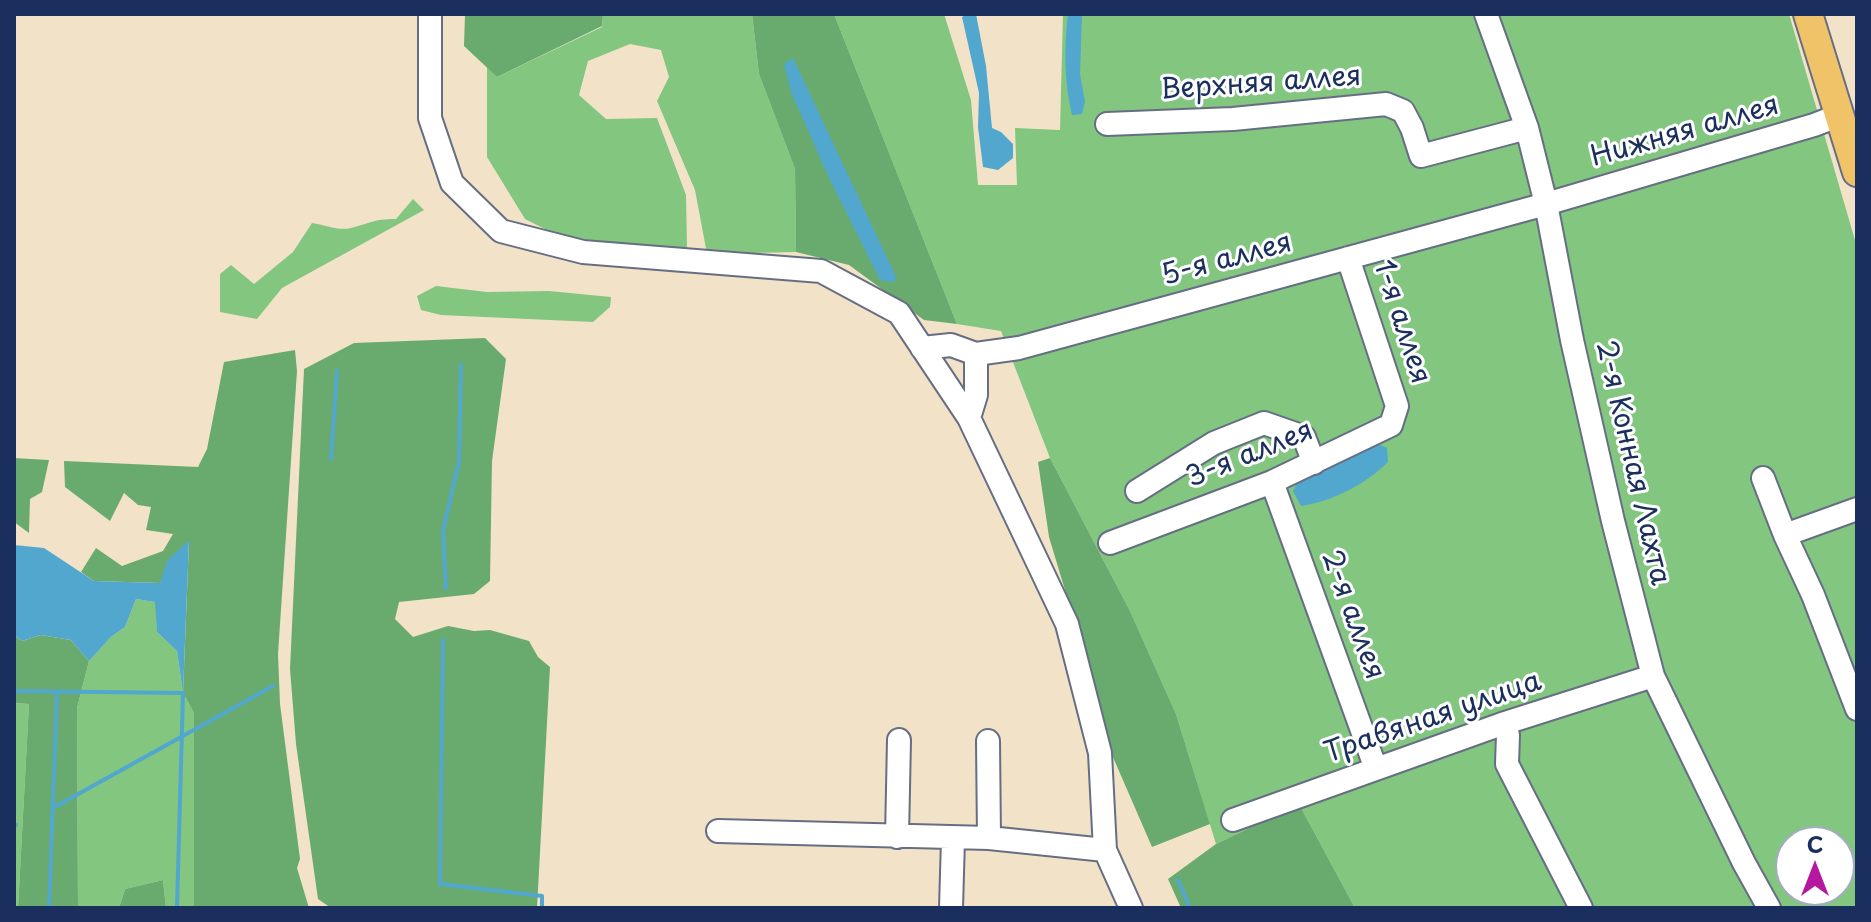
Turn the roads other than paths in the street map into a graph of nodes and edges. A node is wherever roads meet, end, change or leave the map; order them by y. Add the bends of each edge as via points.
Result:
1 (430, 14) edge
2 (1808, 14) edge
3 (1488, 18) edge
4 (1840, 115) junction
5 (1107, 124) dead end
6 (1527, 128) junction
7 (1857, 172) edge
8 (1546, 204) junction
9 (1348, 258) junction
10 (917, 340) junction
11 (976, 354) junction
12 (1397, 406) joint
13 (969, 418) junction
14 (1314, 463) junction
15 (1763, 478) dead end
16 (1272, 482) junction
17 (1137, 491) dead end
18 (1857, 509) edge
19 (1785, 535) junction
20 (1110, 543) dead end
21 (1653, 676) junction
22 (1857, 709) edge
23 (1502, 724) junction
24 (899, 740) dead end
25 (988, 741) dead end
26 (1376, 769) junction
27 (1233, 820) dead end
28 (718, 831) dead end
29 (897, 837) junction
30 (989, 838) junction
31 (953, 839) junction
32 (1105, 850) junction
33 (951, 908) edge
34 (1131, 908) edge
35 (1581, 908) edge
36 (1769, 908) edge

1 - 10 street via 430,118 452,183 501,231 583,252 821,271 899,313
2 - 4 main road
3 - 6 street, 2-я Конная Лахта
4 - 7 main road
4 - 8 street, Нижняя аллея
5 - 6 street, Верхняя аллея via 1233,119 1386,104 1403,111 1421,156
6 - 8 street, 2-я Конная Лахта
8 - 9 street, 5-я аллея
8 - 21 street, 2-я Конная Лахта via 1575,355
9 - 11 street, 5-я аллея via 1019,348
9 - 12 street, 1-я аллея
10 - 11 street, 5-я аллея
10 - 13 street
11 - 13 street via 976,395
12 - 14 street, 3-я аллея via 1391,425
13 - 32 street via 1067,624 1100,753
14 - 16 street, 3-я аллея
14 - 17 street via 1304,437 1264,423 1214,443
15 - 19 street
16 - 20 street, 3-я аллея
16 - 26 street, 2-я аллея
18 - 19 street
19 - 22 street
21 - 23 street, Травяная улица
21 - 36 street, 2-я Конная Лахта
23 - 26 street, Травяная улица
23 - 35 street via 1508,735 1507,764
24 - 29 street
25 - 30 street
26 - 27 street, Травяная улица
28 - 29 street
29 - 31 street
30 - 31 street
30 - 32 street
31 - 33 street
32 - 34 street

